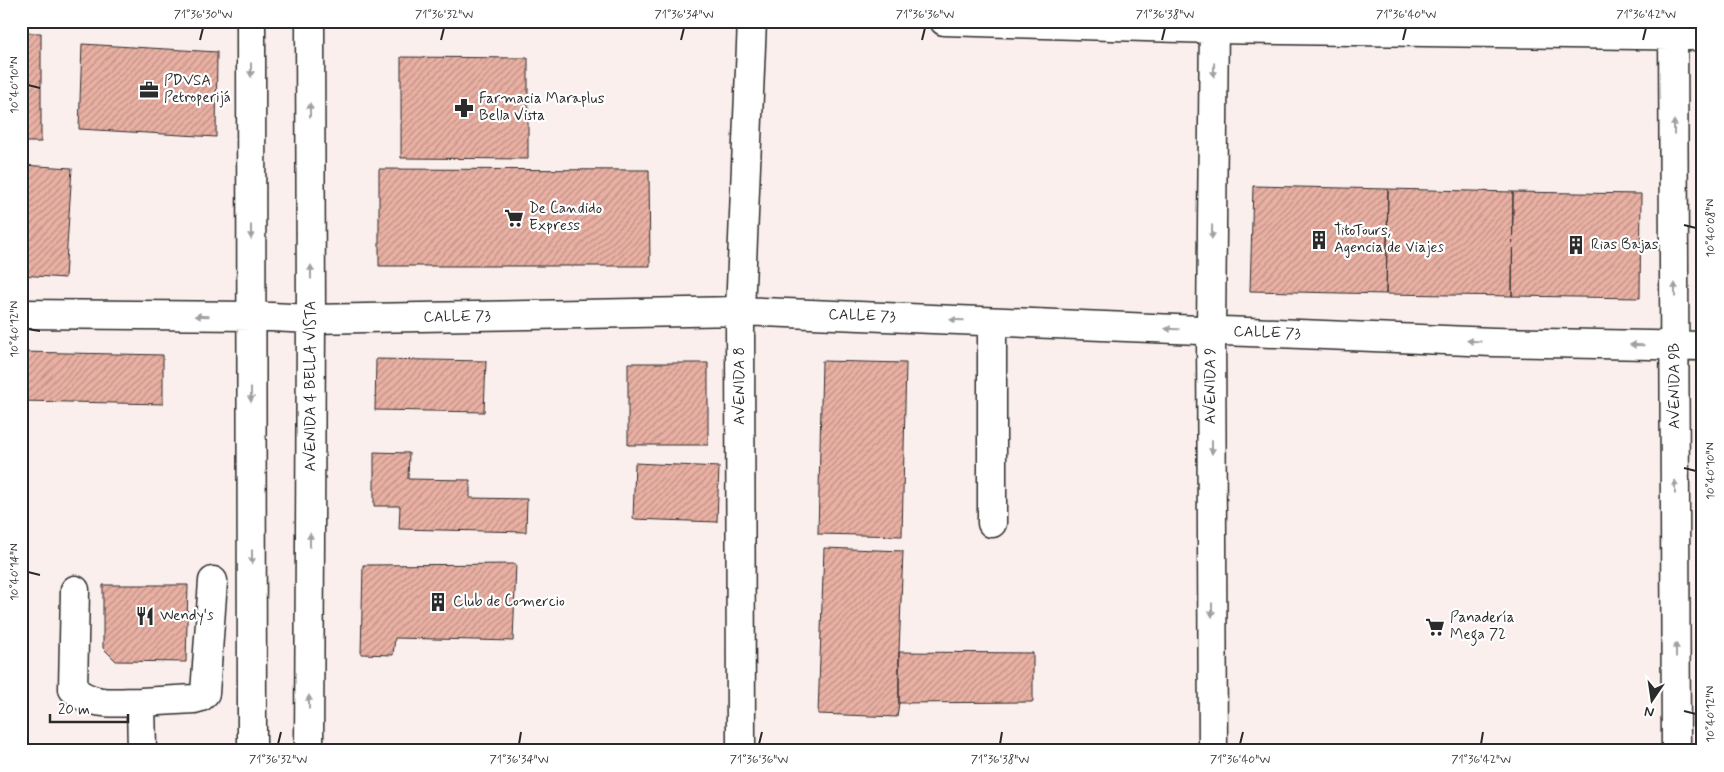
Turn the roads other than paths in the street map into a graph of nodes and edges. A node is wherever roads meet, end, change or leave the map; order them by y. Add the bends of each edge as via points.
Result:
1 (250, 21) edge
2 (310, 21) edge
3 (752, 21) edge
4 (944, 21) edge
5 (1214, 25) edge
6 (1673, 28) edge
7 (1703, 36) edge
8 (740, 311) junction
9 (21, 314) edge
10 (251, 316) junction
11 (311, 319) junction
12 (992, 322) junction
13 (1211, 330) junction
14 (1675, 346) junction
15 (1703, 346) edge
16 (992, 523) dead end
17 (213, 581) dead end
18 (75, 590) dead end
19 (141, 702) junction
20 (142, 751) edge
21 (252, 751) edge
22 (309, 751) edge
23 (741, 751) edge
24 (1213, 751) edge
25 (1676, 751) edge

1 -> 10 street
11 -> 2 street, AVENIDA 4 BELLA VISTA
3 - 8 street, AVENIDA 8
4 - 5 street
5 - 6 street
5 -> 13 street, AVENIDA 9
6 - 7 street
14 -> 6 street, AVENIDA 9B
8 - 11 street, CALLE 73
12 -> 8 street, CALLE 73
8 - 23 street, AVENIDA 8
10 -> 9 street, CALLE 73
10 - 11 street, CALLE 73
10 -> 21 street
22 -> 11 street, AVENIDA 4 BELLA VISTA
13 -> 12 street, CALLE 73
12 - 16 street
14 -> 13 street, CALLE 73
13 -> 24 street, AVENIDA 9
14 - 15 street, CALLE 73
25 -> 14 street, AVENIDA 9B
17 - 19 street via 205,693 194,699
18 - 19 street via 73,689 92,701
19 - 20 street

